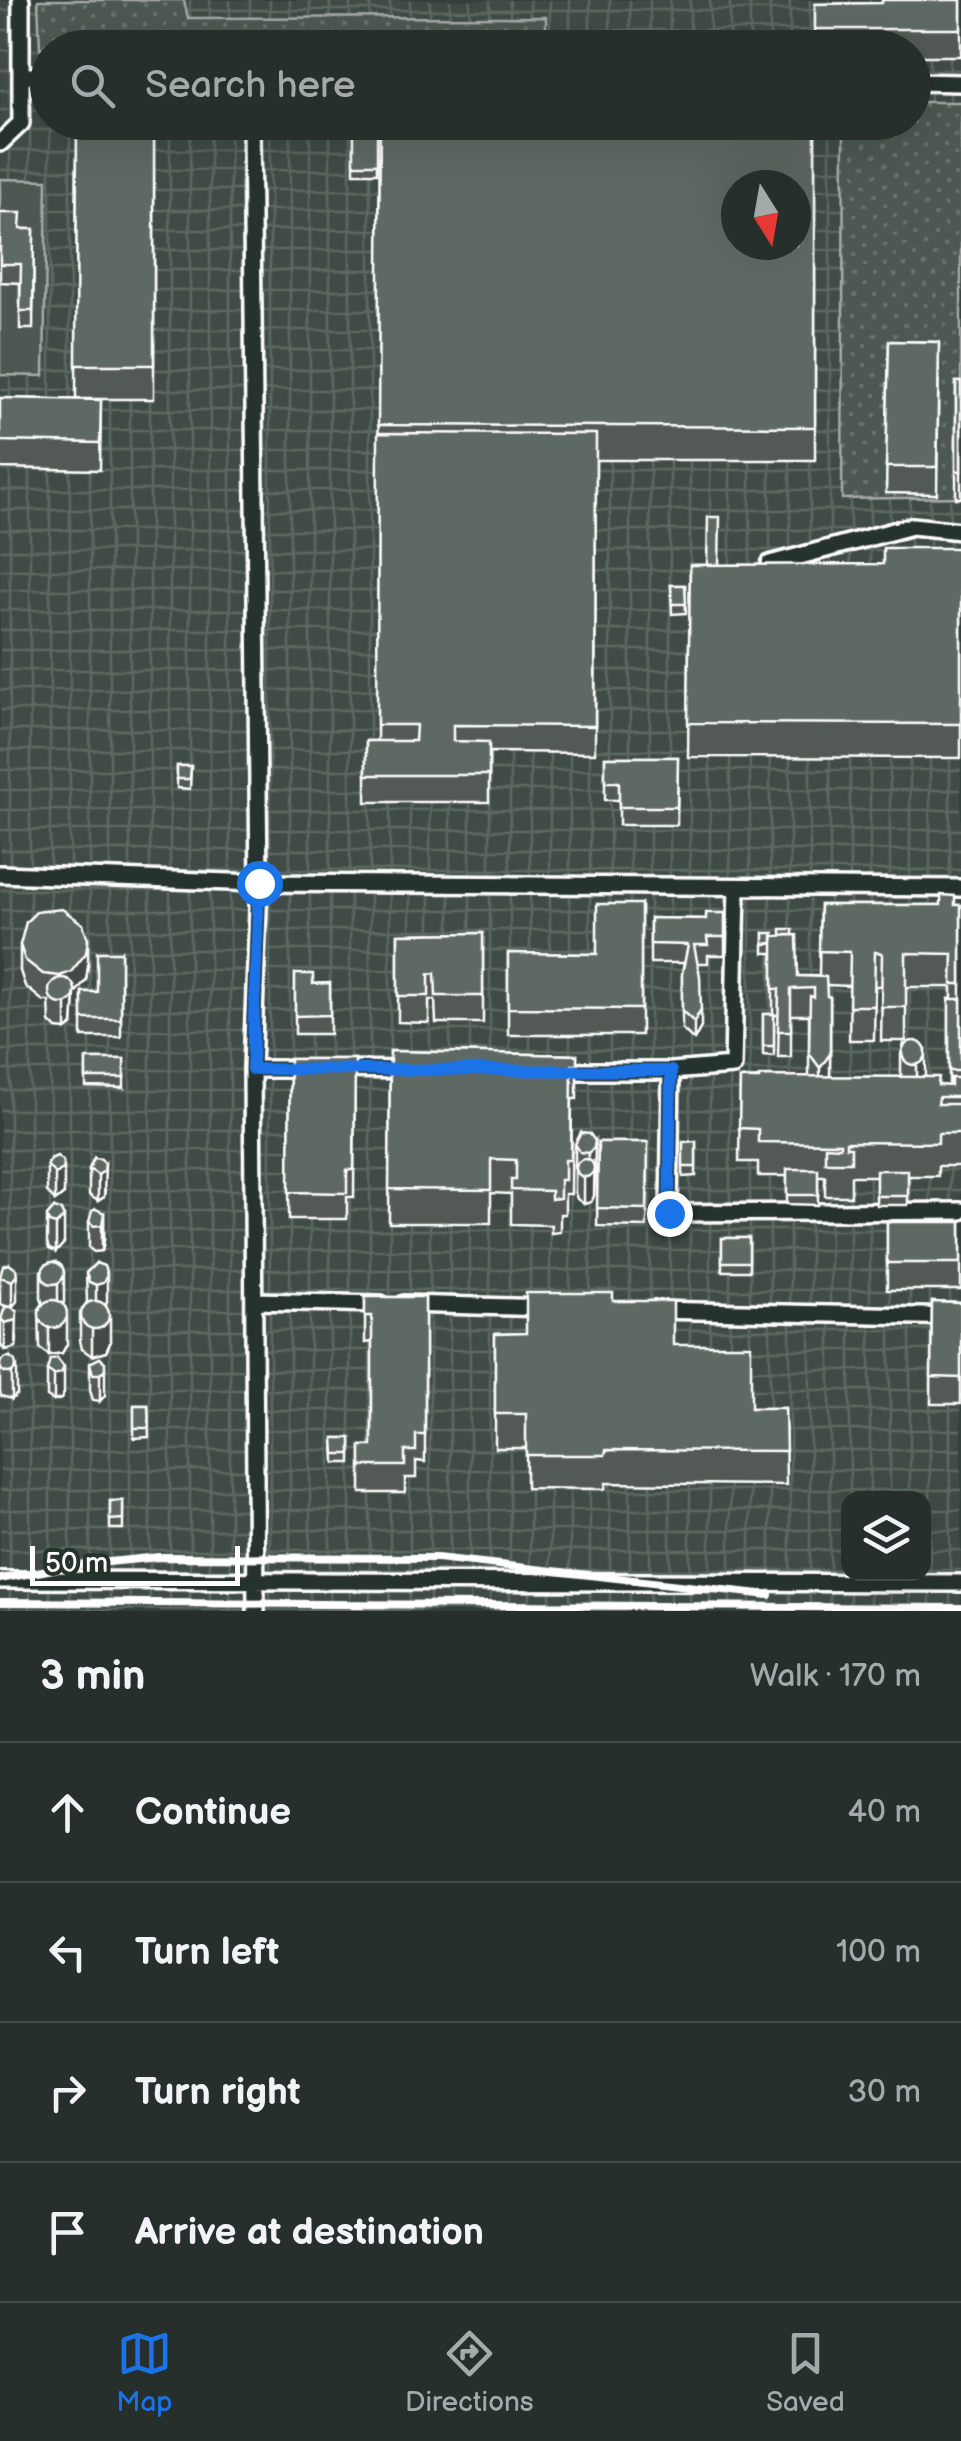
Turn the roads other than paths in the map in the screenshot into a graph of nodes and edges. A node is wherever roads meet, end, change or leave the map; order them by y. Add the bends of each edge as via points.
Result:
1 (21, 0) edge
2 (21, 76) junction
3 (30, 76) edge
4 (931, 82) edge
5 (961, 83) edge
6 (251, 140) edge
7 (0, 143) edge
8 (961, 531) edge
9 (770, 564) edge
10 (0, 874) edge
11 (259, 883) junction
12 (737, 887) junction
13 (961, 888) edge
14 (252, 1069) junction
15 (432, 1070) edge
16 (551, 1070) edge
17 (671, 1071) junction
18 (961, 1211) edge
19 (256, 1300) junction
20 (569, 1308) edge
21 (628, 1310) edge
22 (961, 1318) edge
23 (0, 1580) edge
24 (255, 1581) junction
25 (961, 1583) edge
26 (256, 1611) edge

1 - 2 lane
2 - 3 lane
2 - 7 lane via 21,124
4 - 5 lane
6 - 11 lane
8 - 9 lane via 912,526
10 - 11 lane
11 - 12 lane
11 - 14 lane
12 - 13 lane
12 - 17 lane via 734,1066
14 - 15 lane
14 - 19 lane
16 - 17 lane
17 - 18 lane via 669,1213
19 - 20 lane
19 - 24 lane
21 - 22 lane
23 - 24 lane
24 - 25 lane
24 - 26 lane

